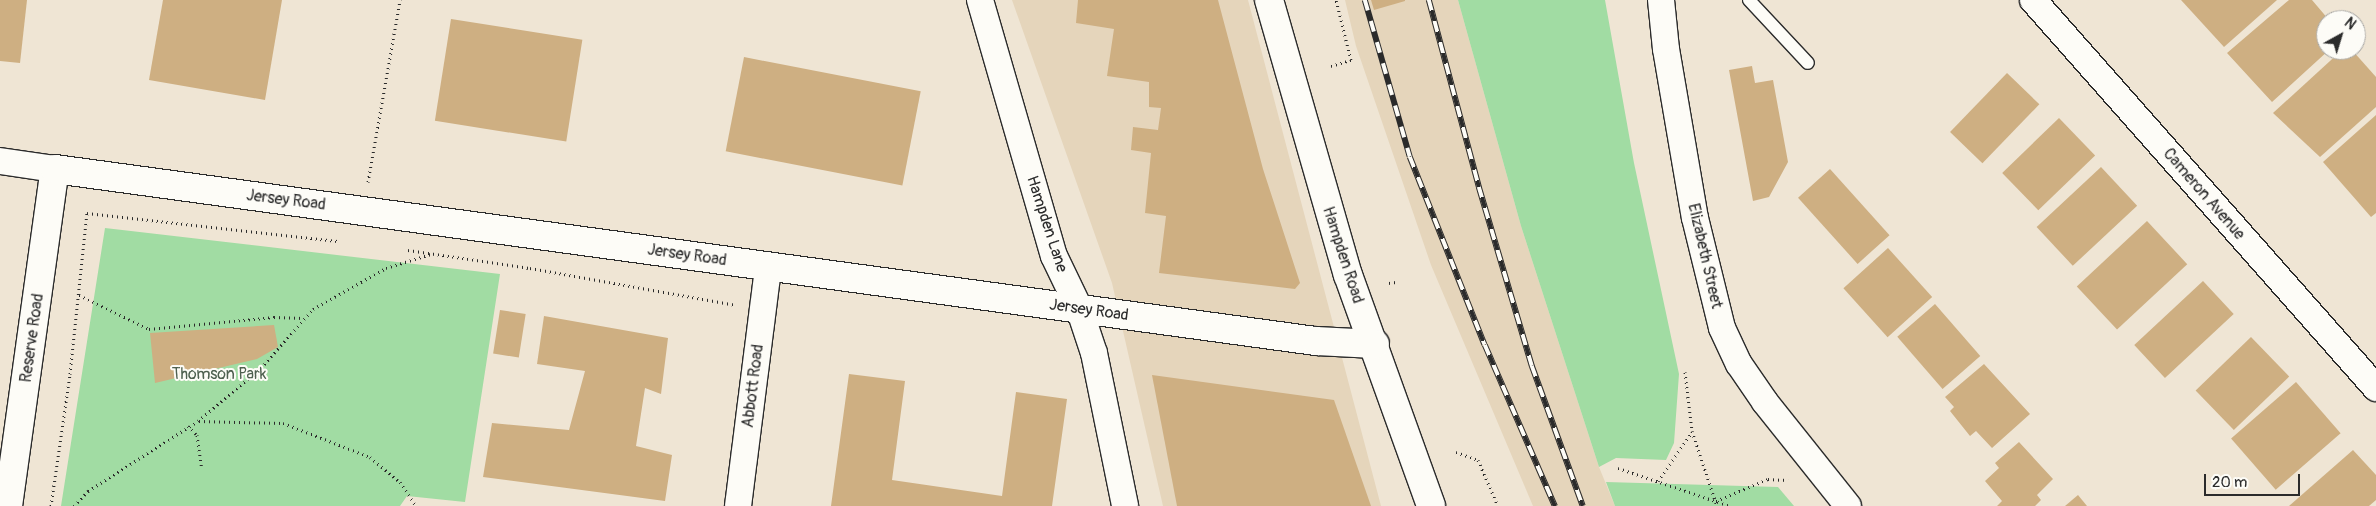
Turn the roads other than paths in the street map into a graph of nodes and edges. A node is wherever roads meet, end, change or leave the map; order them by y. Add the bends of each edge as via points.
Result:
1 (980, 0) edge
2 (1269, 0) edge
3 (1661, 0) edge
4 (1749, 0) edge
5 (2033, 0) edge
6 (1808, 63) dead end
7 (0, 161) edge
8 (55, 170) junction
9 (768, 267) junction
10 (1079, 308) junction
11 (1375, 344) junction
12 (2376, 388) edge
13 (8, 506) edge
14 (738, 506) edge
15 (1125, 506) edge
16 (1431, 506) edge
17 (1848, 506) edge

1 - 10 street, Hampden Lane via 1054,256
2 - 11 street, Hampden Road via 1316,172 1353,290
3 - 17 street, Elizabeth Street via 1666,49 1695,218 1722,328 1739,364 1765,402
4 - 6 lane
5 - 12 street, Cameron Avenue
7 - 8 street, Jersey Road
8 - 9 street, Jersey Road
8 - 13 street, Reserve Road
9 - 10 street, Jersey Road
9 - 14 street, Abbott Road
10 - 11 street, Jersey Road via 1316,341
10 - 15 street, Hampden Lane via 1094,353
11 - 16 street, Hampden Road

